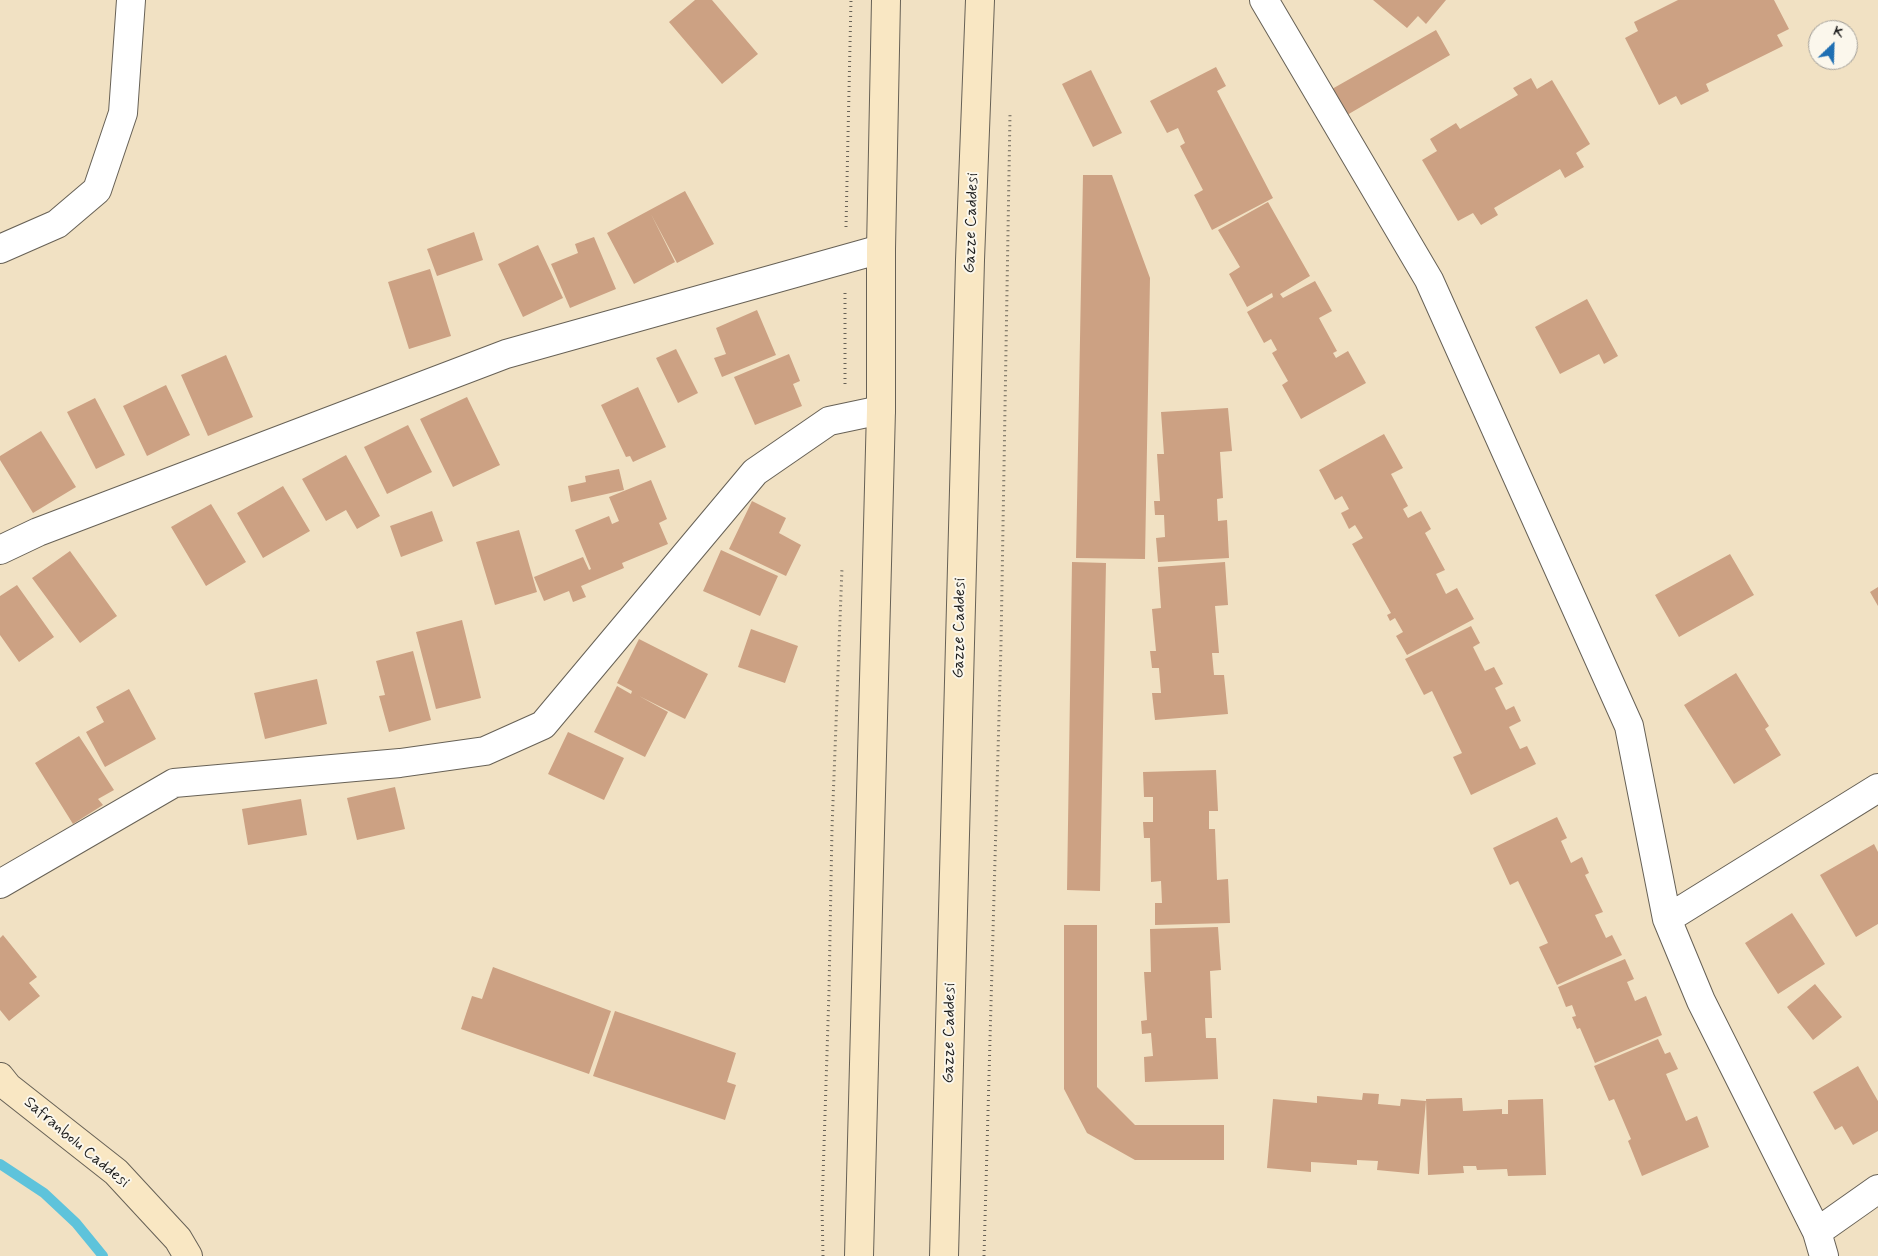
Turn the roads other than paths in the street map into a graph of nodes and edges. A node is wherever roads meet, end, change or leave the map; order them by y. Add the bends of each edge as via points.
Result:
1 (131, 0) edge
2 (886, 0) edge
3 (980, 0) edge
4 (1264, 0) edge
5 (0, 248) edge
6 (880, 249) junction
7 (880, 410) junction
8 (0, 550) edge
9 (1878, 788) edge
10 (0, 884) edge
11 (1667, 919) junction
12 (3, 1084) edge
13 (1878, 1189) edge
14 (1820, 1244) edge
15 (188, 1256) edge
16 (859, 1256) edge
17 (944, 1256) edge

1 - 5 street via 123,113 96,190 58,224
2 - 6 main road
3 - 17 main road, Gazze Caddesi via 970,260
4 - 11 street via 1429,280 1629,726
6 - 7 main road
6 - 8 street via 506,354 38,532
7 - 10 street via 829,421 755,472 543,726 485,751 400,763 174,783
7 - 16 main road
9 - 11 street
11 - 14 street via 1701,1001
12 - 15 main road, Safranbolu Caddesi via 116,1172 178,1239
13 - 14 street

